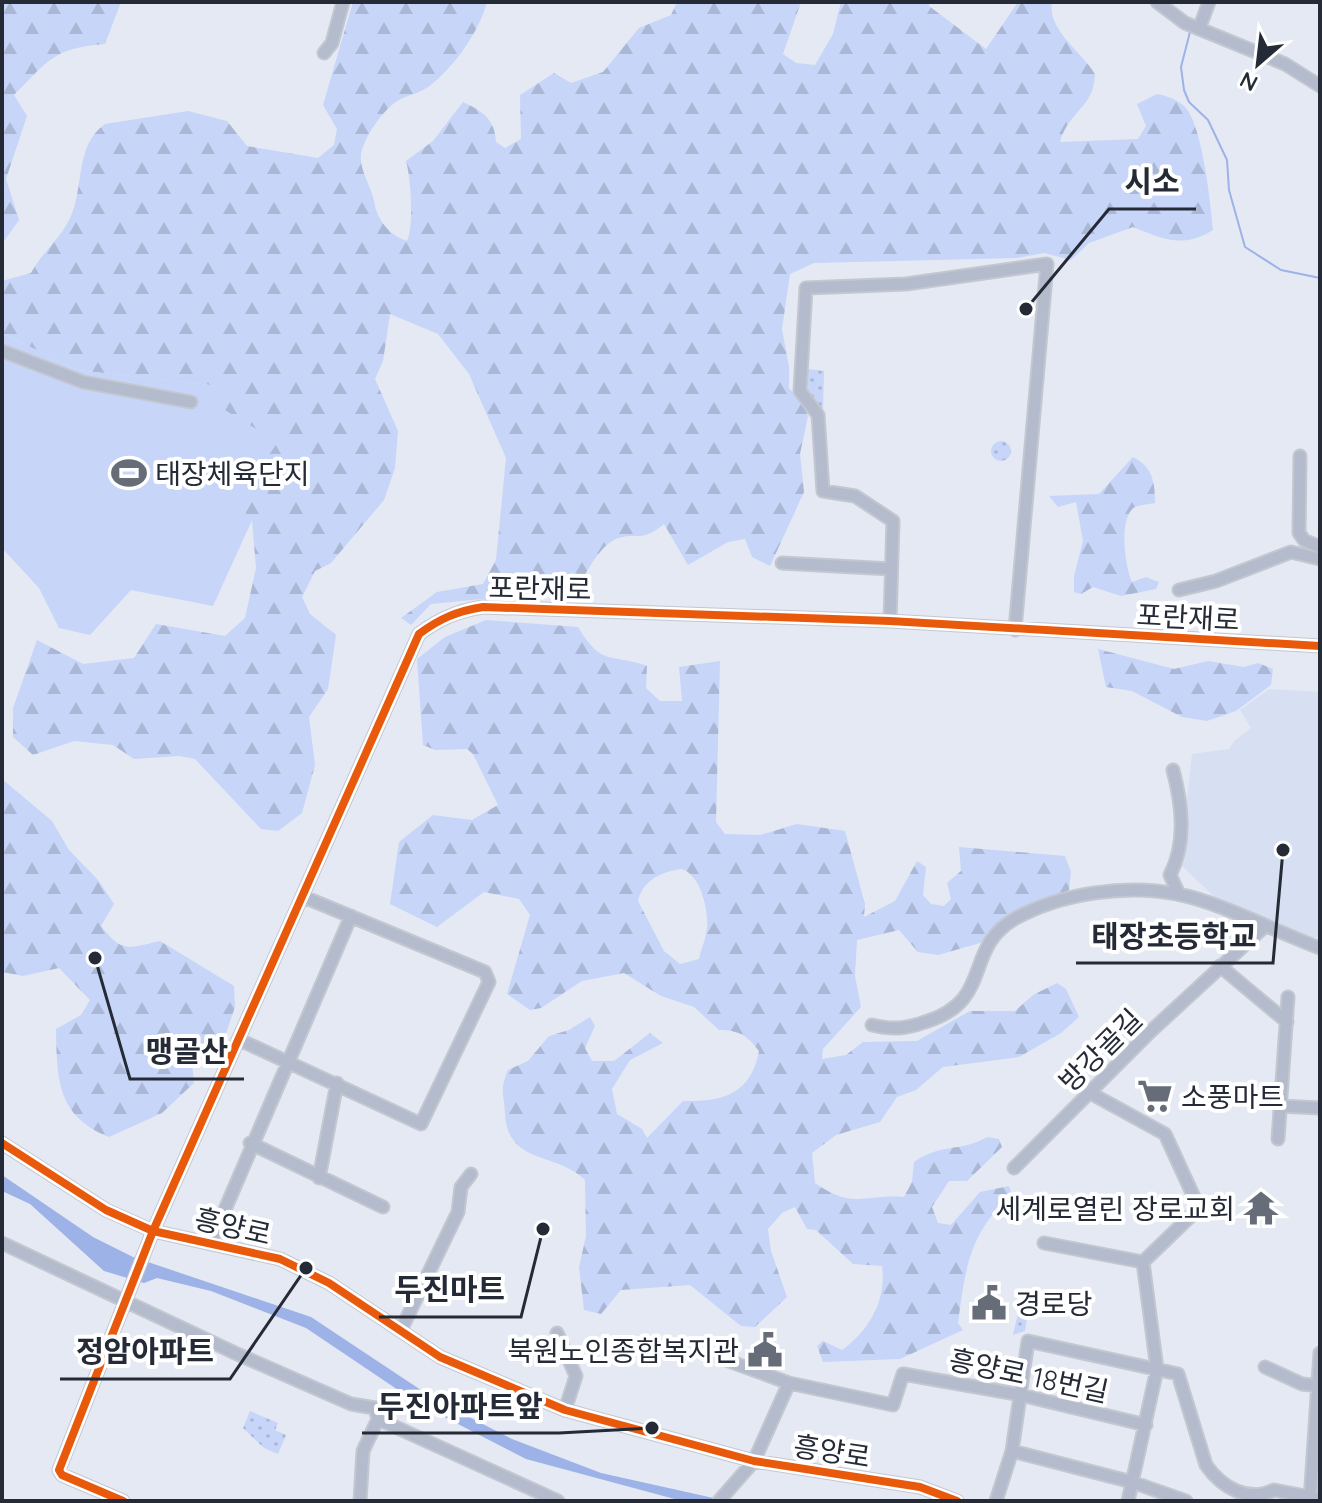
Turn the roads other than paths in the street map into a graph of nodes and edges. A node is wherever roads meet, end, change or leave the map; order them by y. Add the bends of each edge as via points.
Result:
1 (343, 2) edge
2 (1157, 2) edge
3 (1209, 2) edge
4 (1199, 29) junction
5 (324, 53) dead end
6 (1320, 86) edge
7 (2, 351) edge
8 (191, 402) dead end
9 (1300, 456) dead end
10 (1320, 547) edge
11 (1320, 559) edge
12 (782, 563) dead end
13 (891, 569) junction
14 (1179, 590) dead end
15 (890, 621) junction
16 (1015, 630) junction
17 (1320, 644) edge
18 (1307, 645) junction
19 (1320, 652) edge
20 (1173, 770) dead end
21 (1179, 894) junction
22 (304, 897) junction
23 (351, 916) junction
24 (1264, 927) junction
25 (1320, 948) edge
26 (1220, 966) junction
27 (1288, 997) dead end
28 (1287, 1022) junction
29 (872, 1025) dead end
30 (240, 1040) junction
31 (286, 1061) junction
32 (337, 1083) junction
33 (1092, 1094) junction
34 (1280, 1106) junction
35 (1320, 1108) edge
36 (1278, 1139) dead end
37 (2, 1143) edge
38 (250, 1143) junction
39 (1014, 1168) dead end
40 (471, 1174) dead end
41 (319, 1178) junction
42 (383, 1207) dead end
43 (153, 1231) junction
44 (211, 1242) junction
45 (2, 1243) edge
46 (1044, 1243) dead end
47 (1143, 1262) junction
48 (126, 1303) junction
49 (401, 1330) junction
50 (557, 1333) dead end
51 (1320, 1353) edge
52 (715, 1356) dead end
53 (1265, 1367) dead end
54 (1157, 1369) junction
55 (789, 1383) junction
56 (1319, 1386) edge
57 (1021, 1395) junction
58 (565, 1410) junction
59 (378, 1419) junction
60 (1146, 1425) junction
61 (1012, 1451) junction
62 (750, 1465) junction
63 (1132, 1482) junction
64 (110, 1498) edge
65 (1314, 1499) edge
66 (1249, 1500) edge
67 (123, 1501) edge
68 (360, 1501) edge
69 (558, 1501) edge
70 (719, 1501) edge
71 (957, 1501) edge
72 (996, 1501) edge
73 (1128, 1501) edge
74 (1186, 1501) edge

1 - 5 street via 332,43
2 - 4 street
3 - 4 street
4 - 6 street via 1285,64
7 - 8 street via 83,382
9 - 10 street via 1299,533
11 - 14 street via 1291,552
12 - 13 street
13 - 15 street
13 - 16 street via 893,521 855,496 823,491 818,415 800,391 806,288 906,284 1047,264
15 - 16 street, 포란재로
15 - 22 street, 포란재로 via 460,610 419,634
16 - 18 street, 포란재로
17 - 18 street
18 - 19 street
20 - 21 street via 1182,804 1179,858 1170,875
21 - 24 street
21 - 29 street via 1074,896 1017,918 995,933 970,995 955,1011 895,1030
22 - 23 street
22 - 30 street, 포란재로
23 - 31 street
23 - 32 street via 485,972 489,982 421,1124
24 - 25 street
24 - 26 street, 방강골길
26 - 28 street
26 - 33 street, 방강골길
27 - 28 street
28 - 34 street
30 - 31 street
30 - 43 street, 포란재로
31 - 32 street
31 - 38 street
32 - 41 street
33 - 39 street, 방강골길
33 - 47 street via 1165,1134 1199,1208
34 - 35 street
34 - 36 street
37 - 43 street, 흥양로 via 106,1210
38 - 41 street
38 - 44 street
40 - 49 street
41 - 42 street
43 - 44 street, 흥양로
43 - 48 street, 포란재로
44 - 49 street, 흥양로 via 280,1259 329,1283
45 - 48 street
46 - 47 street
47 - 54 street
48 - 59 street via 351,1404 375,1408
48 - 64 street, 포란재로 via 59,1470
49 - 58 street, 흥양로 via 440,1357
50 - 58 street via 576,1376
51 - 56 street
52 - 55 street
53 - 56 street
54 - 57 street via 1028,1341
54 - 60 street
54 - 66 street via 1178,1374 1213,1476
55 - 57 street, 흥양로 18번길 via 893,1405 903,1374
55 - 62 street
56 - 65 street
57 - 60 street, 흥양로 18번길
57 - 61 street
58 - 62 street, 흥양로
59 - 68 street via 363,1451
59 - 69 street
60 - 63 street
61 - 63 street
61 - 72 street
62 - 70 street
62 - 71 street, 흥양로 via 920,1487
63 - 73 street
63 - 74 street
64 - 67 street
65 - 66 street via 1274,1490

